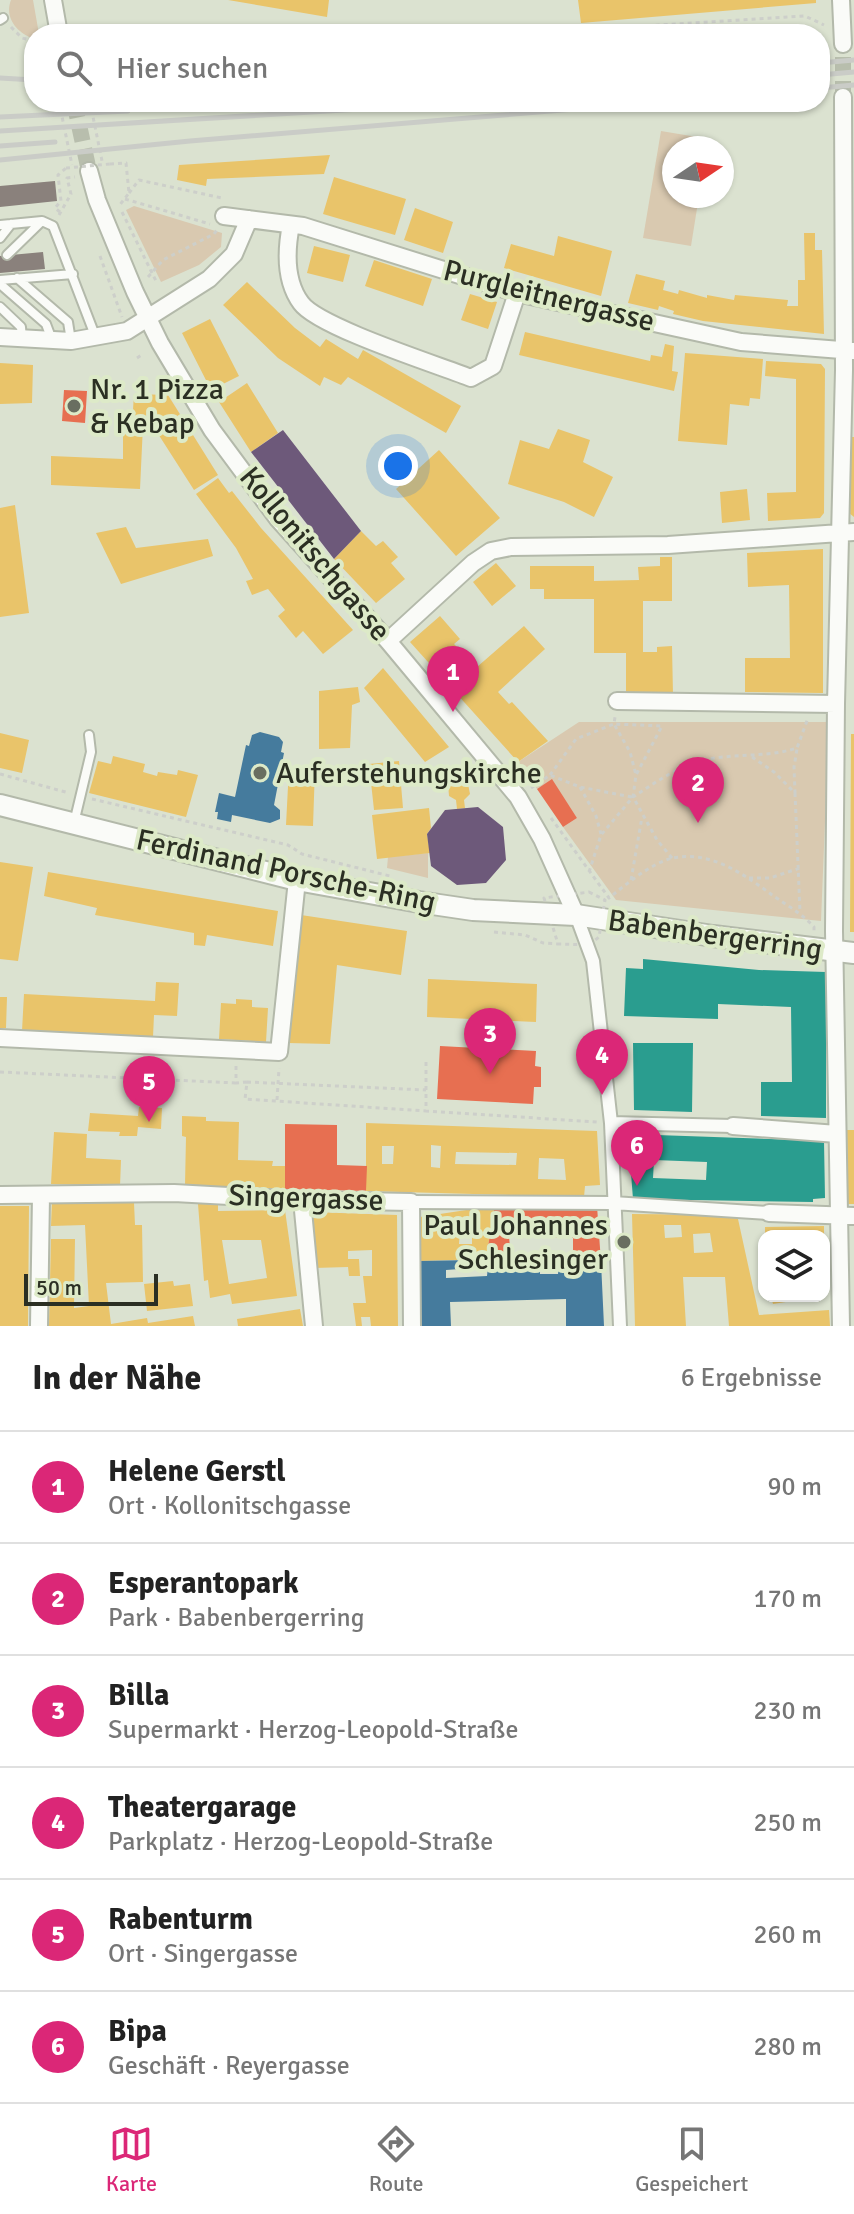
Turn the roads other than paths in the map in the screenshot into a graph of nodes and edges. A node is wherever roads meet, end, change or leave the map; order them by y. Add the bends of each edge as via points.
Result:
1 (53, 0) edge
2 (841, 0) edge
3 (63, 24) edge
4 (843, 39) tunnel mouth
5 (843, 97) tunnel mouth
6 (89, 173) tunnel mouth
7 (224, 216) road end
8 (249, 219) junction
9 (42, 221) junction
10 (11, 224) junction
11 (0, 225) edge
12 (291, 225) junction
13 (0, 238) edge
14 (7, 255) dead end
15 (73, 274) junction
16 (17, 278) junction
17 (0, 282) edge
18 (517, 293) junction
19 (0, 307) edge
20 (148, 318) junction
21 (0, 337) edge
22 (97, 338) junction
23 (22, 339) junction
24 (52, 341) junction
25 (71, 341) junction
26 (849, 350) edge
27 (848, 532) edge
28 (388, 641) junction
29 (617, 701) road end
30 (836, 704) junction
31 (89, 735) dead end
32 (0, 805) edge
33 (74, 824) junction
34 (297, 880) junction
35 (576, 915) junction
36 (845, 952) edge
37 (0, 1038) edge
38 (611, 1123) junction
39 (733, 1126) joint
40 (837, 1134) junction
41 (0, 1195) edge
42 (41, 1196) junction
43 (302, 1200) junction
44 (411, 1202) junction
45 (613, 1203) junction
46 (769, 1213) joint
47 (846, 1216) edge
48 (847, 1294) edge
49 (39, 1326) edge
50 (314, 1326) edge
51 (412, 1326) edge
52 (620, 1326) edge
53 (841, 1326) edge

1 - 3 street
2 - 4 street
5 - 26 street
6 - 20 street, Kollonitschgasse
7 - 8 street, Purgleitnergasse
8 - 12 street, Purgleitnergasse
8 - 20 street via 234,254 218,271
9 - 10 lane
9 - 14 lane
9 - 15 lane via 53,226
10 - 11 lane
10 - 13 lane
12 - 18 street, Purgleitnergasse
12 - 18 street via 287,261 301,304 320,319 471,378 493,366
15 - 16 lane
15 - 22 lane
16 - 17 lane
16 - 25 lane via 68,322
17 - 24 lane via 46,324
18 - 26 street, Purgleitnergasse via 741,342
19 - 23 lane via 21,327
20 - 22 street via 127,331
20 - 28 street, Kollonitschgasse via 212,430 269,506
21 - 23 street
22 - 25 street
23 - 24 street
24 - 25 street
26 - 27 street
27 - 28 street via 491,551
27 - 30 street
28 - 35 street, Kollonitschgasse via 518,797
29 - 30 street
30 - 36 street
31 - 33 lane via 91,752
32 - 33 street, Ferdinand Porsche-Ring
33 - 34 street, Ferdinand Porsche-Ring
34 - 35 street, Ferdinand Porsche-Ring via 473,910
34 - 37 street via 279,1052
35 - 36 street, Babenbergerring
35 - 38 street via 593,961
36 - 40 street
38 - 39 street
38 - 45 street
39 - 40 street
40 - 47 street
41 - 42 street, Singergasse
42 - 43 street, Singergasse via 174,1193
42 - 49 street
43 - 44 street, Singergasse
43 - 50 street
44 - 45 street, Singergasse
44 - 51 street
45 - 46 street, Singergasse
45 - 52 street
46 - 47 street
47 - 48 street
48 - 53 street

